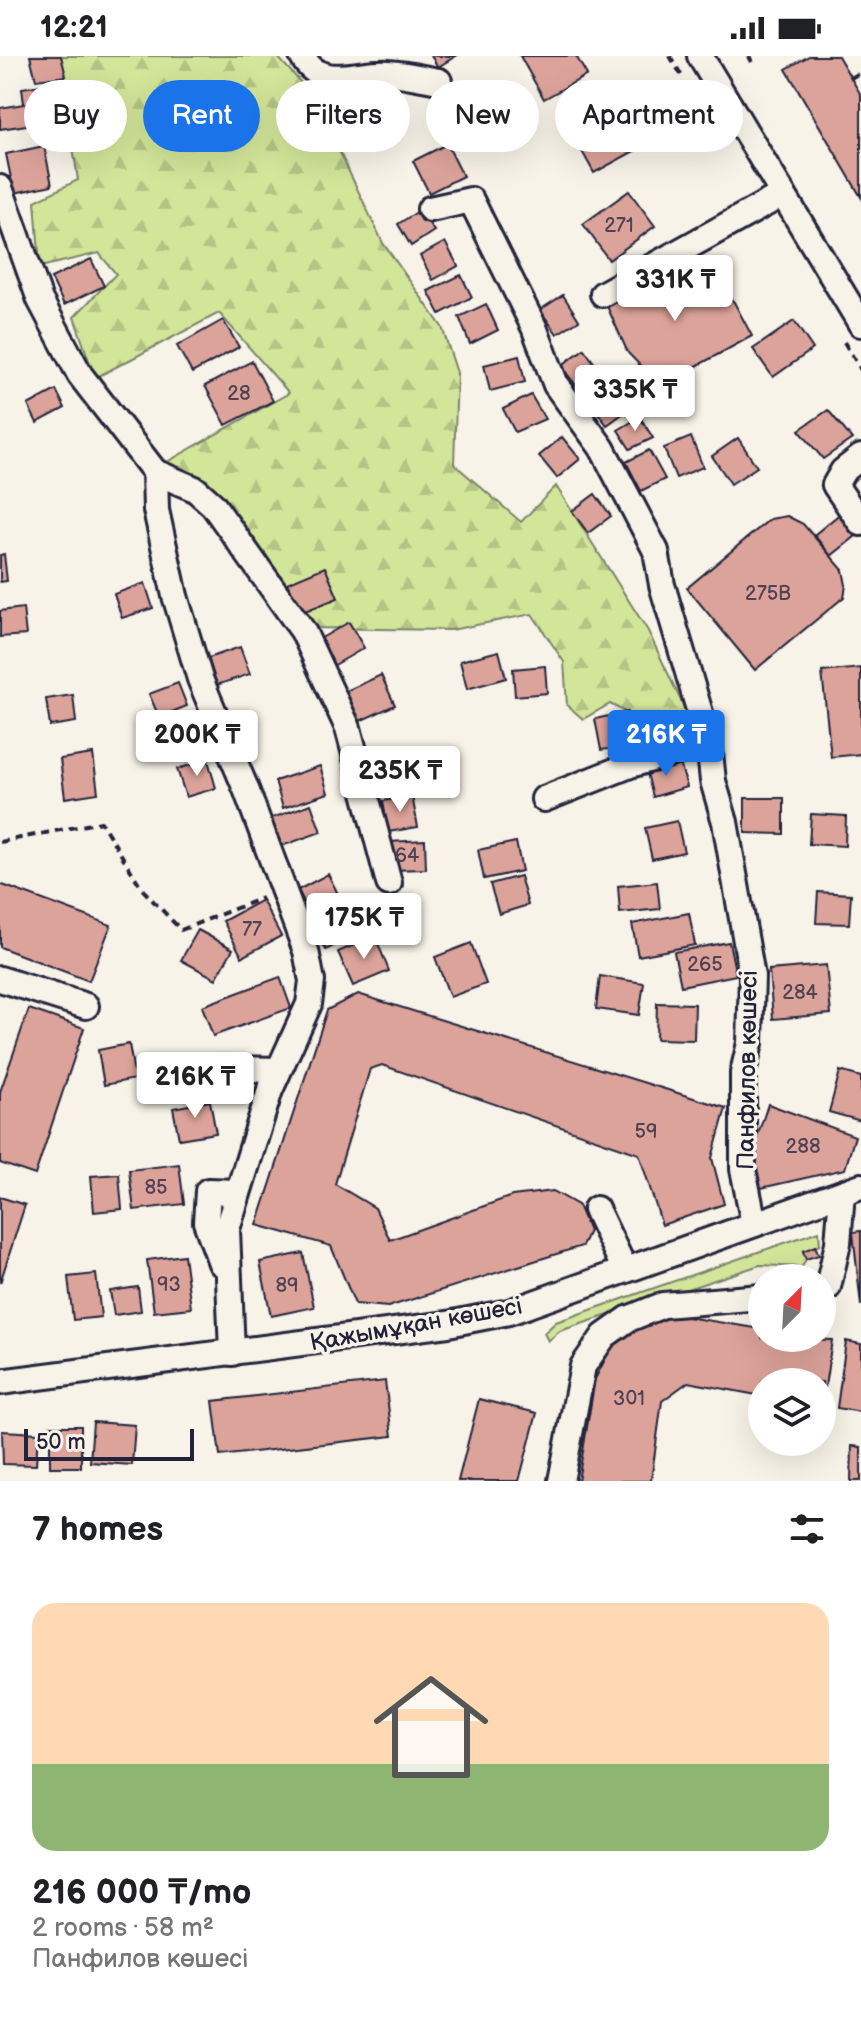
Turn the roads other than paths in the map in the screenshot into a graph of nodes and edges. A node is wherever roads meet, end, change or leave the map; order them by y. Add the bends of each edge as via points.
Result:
1 (302, 56) edge
2 (702, 57) edge
3 (433, 80) edge
4 (0, 188) edge
5 (783, 194) junction
6 (430, 209) dead end
7 (603, 294) dead end
8 (861, 324) edge
9 (861, 457) edge
10 (155, 472) junction
11 (861, 523) edge
12 (709, 743) junction
13 (544, 799) dead end
14 (389, 883) dead end
15 (2, 985) edge
16 (86, 1006) dead end
17 (195, 1068) dead end
18 (278, 1070) junction
19 (851, 1190) edge
20 (596, 1209) dead end
21 (754, 1224) junction
22 (835, 1264) edge
23 (625, 1270) junction
24 (748, 1298) edge
25 (232, 1353) junction
26 (0, 1382) edge
27 (561, 1481) edge

1 - 3 street via 321,75 344,78 385,72
2 - 5 street
4 - 10 street via 40,300 80,375
5 - 7 street
5 - 8 street
6 - 12 street, Панфилов көшесі via 471,200 534,327 556,385 602,448 650,539
9 - 11 street via 835,485
10 - 14 street via 195,489 213,505 303,631 348,728
10 - 18 street via 156,510 200,679 306,951 312,981 309,1004
12 - 13 street via 630,765
12 - 21 street, Панфилов көшесі via 752,976 750,1043 743,1073 743,1169
15 - 16 street
17 - 18 street
18 - 25 street via 227,1229
19 - 21 street, Қажымұқан көшесі
19 - 22 street
20 - 23 street
21 - 23 street, Қажымұқан көшесі
23 - 25 street, Қажымұқан көшесі via 509,1312
24 - 27 street via 663,1305 604,1336 583,1366
25 - 26 street, Қажымұқан көшесі

